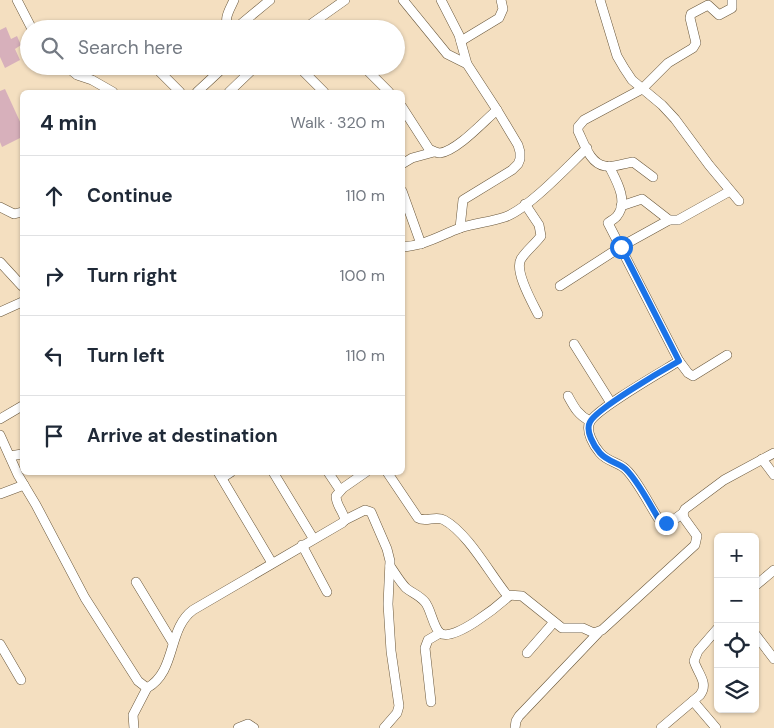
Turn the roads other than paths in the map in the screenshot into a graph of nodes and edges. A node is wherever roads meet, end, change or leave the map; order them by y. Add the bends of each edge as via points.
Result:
1 (17, 0) edge
2 (234, 0) edge
3 (270, 0) edge
4 (345, 0) edge
5 (403, 0) edge
6 (441, 0) edge
7 (501, 0) edge
8 (600, 0) edge
9 (732, 0) edge
10 (27, 20) edge
11 (226, 20) edge
12 (246, 20) edge
13 (317, 20) edge
14 (461, 41) junction
15 (467, 64) junction
16 (77, 75) edge
17 (163, 75) edge
18 (215, 75) edge
19 (247, 75) edge
20 (307, 75) edge
21 (372, 75) edge
22 (642, 89) junction
23 (110, 90) edge
24 (178, 90) edge
25 (199, 90) edge
26 (231, 90) edge
27 (322, 90) edge
28 (387, 90) edge
29 (497, 110) junction
30 (405, 112) edge
31 (587, 148) junction
32 (434, 152) junction
33 (405, 162) edge
34 (609, 166) junction
35 (653, 177) dead end
36 (730, 191) junction
37 (405, 199) edge
38 (738, 201) dead end
39 (525, 204) junction
40 (621, 206) junction
41 (0, 207) edge
42 (20, 212) edge
43 (669, 220) junction
44 (460, 228) junction
45 (421, 244) junction
46 (405, 247) edge
47 (621, 247) junction
48 (0, 262) edge
49 (20, 284) edge
50 (560, 286) dead end
51 (20, 303) edge
52 (0, 312) edge
53 (538, 314) dead end
54 (574, 344) dead end
55 (727, 355) dead end
56 (679, 361) junction
57 (568, 396) dead end
58 (611, 403) junction
59 (20, 407) edge
60 (0, 419) edge
61 (590, 421) junction
62 (0, 435) edge
63 (774, 452) edge
64 (20, 454) edge
65 (10, 456) junction
66 (762, 459) junction
67 (220, 475) edge
68 (275, 475) edge
69 (330, 475) edge
70 (362, 475) edge
71 (389, 475) edge
72 (774, 475) edge
73 (24, 486) junction
74 (340, 490) junction
75 (0, 494) edge
76 (683, 513) junction
77 (345, 520) junction
78 (313, 538) junction
79 (302, 545) junction
80 (272, 563) junction
81 (390, 566) junction
82 (774, 570) edge
83 (136, 582) dead end
84 (759, 583) edge
85 (327, 592) dead end
86 (513, 596) junction
87 (554, 622) junction
88 (598, 632) junction
89 (440, 633) junction
90 (714, 633) edge
91 (759, 639) edge
92 (173, 643) junction
93 (0, 644) edge
94 (527, 653) dead end
95 (774, 659) edge
96 (21, 680) dead end
97 (147, 688) junction
98 (693, 701) junction
99 (431, 702) dead end
100 (134, 728) edge
101 (238, 728) edge
102 (254, 728) edge
103 (384, 728) edge
104 (515, 728) edge
105 (661, 728) edge
106 (716, 728) edge

1 - 10 street
2 - 11 street
3 - 12 street
4 - 13 street
5 - 15 street via 446,54
6 - 14 street
7 - 14 street via 503,9 499,18
8 - 22 street via 617,56 632,80
9 - 22 street via 732,8 719,15 708,5 691,14 695,46 668,63
14 - 15 street
15 - 29 street
16 - 23 street
17 - 24 street
18 - 25 street
19 - 26 street
20 - 27 street
21 - 28 street
22 - 31 street via 580,124 578,132
22 - 36 street via 674,119
29 - 32 street via 456,145 441,153
29 - 44 street via 515,138 520,159 512,170 464,200
30 - 32 street
31 - 34 street via 593,159
31 - 39 street
32 - 33 street
34 - 35 street via 633,162
34 - 40 street via 620,189
36 - 38 street
36 - 43 street via 678,220
37 - 45 street
39 - 44 street via 506,216
39 - 53 street via 541,236 518,266
40 - 43 street via 642,199
40 - 47 street via 618,215 608,223
41 - 42 street via 14,214
43 - 47 street
44 - 45 street
45 - 46 street
47 - 50 street
47 - 56 street
48 - 49 street
51 - 52 street
54 - 58 street
55 - 56 street via 693,376
56 - 58 street
57 - 61 street via 578,413
58 - 61 street
59 - 60 street
61 - 76 street via 589,428 596,447 608,460 624,467 658,518 666,523
62 - 65 street
63 - 66 street
64 - 65 street
65 - 73 street
66 - 72 street
66 - 76 street via 724,480
67 - 80 street
68 - 78 street
69 - 74 street
70 - 74 street
71 - 86 street via 418,518 442,519 452,526
73 - 75 street
73 - 97 street via 85,598 138,681
74 - 77 street via 336,500
76 - 88 street via 697,536 695,545
77 - 78 street
77 - 81 street via 366,510 371,512 388,549
78 - 79 street
79 - 80 street
79 - 85 street
80 - 92 street via 188,614 181,621
81 - 89 street via 405,587 424,600
81 - 103 street via 391,651 399,706
82 - 84 street
83 - 92 street
86 - 87 street via 525,598
86 - 89 street via 458,631
87 - 88 street via 562,628
87 - 94 street
88 - 104 street via 519,716
89 - 99 street via 428,640 425,648
90 - 98 street via 695,656 694,661 705,686
91 - 95 street
92 - 97 street via 168,663
93 - 96 street
97 - 100 street via 133,715
98 - 105 street
98 - 106 street
101 - 102 street via 248,724

